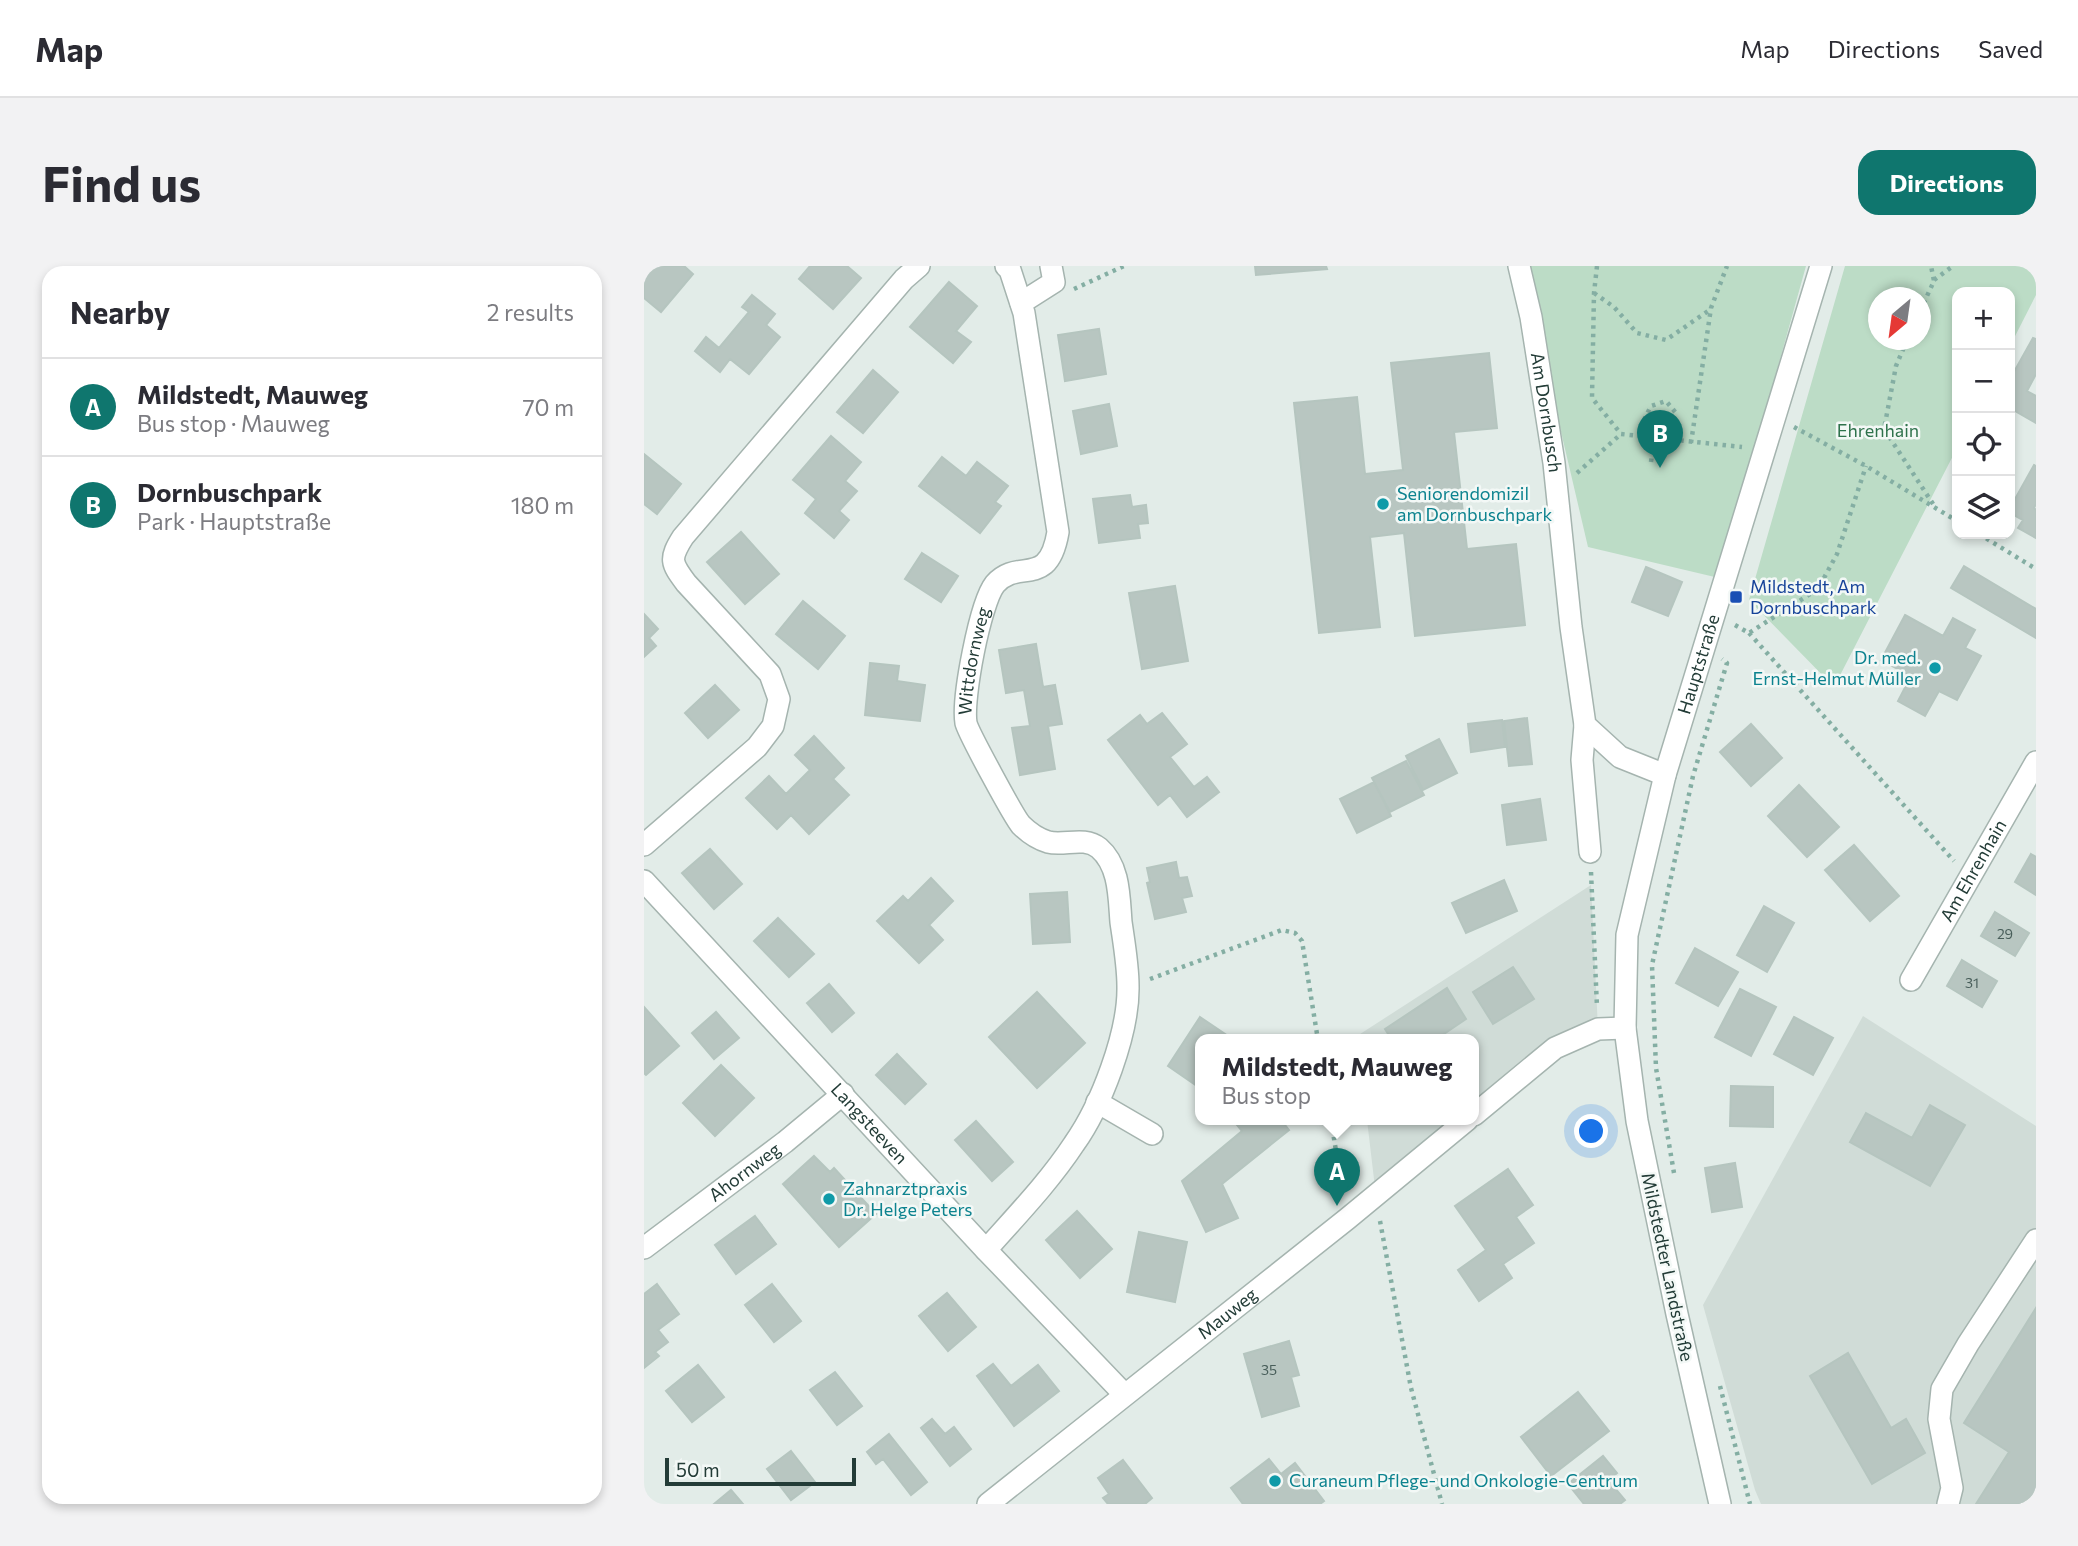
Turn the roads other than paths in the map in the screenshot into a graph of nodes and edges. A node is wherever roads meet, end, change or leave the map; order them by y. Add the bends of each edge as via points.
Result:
1 (919, 266) edge
2 (1006, 266) edge
3 (1051, 266) edge
4 (1519, 266) edge
5 (1821, 266) edge
6 (1021, 303) junction
7 (1586, 725) junction
8 (2036, 762) edge
9 (1665, 775) junction
10 (644, 845) edge
11 (1590, 852) road end
12 (644, 881) edge
13 (1910, 980) dead end
14 (1625, 1028) junction
15 (843, 1094) junction
16 (1097, 1102) junction
17 (1479, 1111) edge
18 (1461, 1125) edge
19 (1152, 1134) dead end
20 (2036, 1240) edge
21 (644, 1248) edge
22 (986, 1250) junction
23 (1124, 1394) junction
24 (988, 1504) edge
25 (1720, 1504) edge
26 (1948, 1504) edge

1 - 10 street via 673,553 673,567 770,674 779,699 773,726 757,747
2 - 6 street, Wittdornweg
3 - 6 street via 1054,282
4 - 7 street, Am Dornbusch via 1557,492
5 - 9 street, Hauptstraße
6 - 16 street, Wittdornweg via 1058,532 1048,562 996,583 984,606 965,703 966,726 1020,824 1049,842 1083,841 1097,846 1117,878 1128,987 1125,1022
7 - 9 street via 1620,757
7 - 11 street, Am Dornbusch via 1581,760
8 - 13 street, Am Ehrenhain
9 - 14 street, Hauptstraße via 1627,935
12 - 15 street, Langsteeven
14 - 17 street via 1598,1029 1555,1048
14 - 25 street, Mildstedter Landstraße via 1637,1121
15 - 21 street, Ahornweg
15 - 22 street, Langsteeven
16 - 19 street
16 - 22 street, Wittdornweg via 1075,1143
18 - 23 street, Mauweg
20 - 26 street via 1942,1389 1939,1419 1952,1488
22 - 23 street, Langsteeven
23 - 24 street, Mauweg

